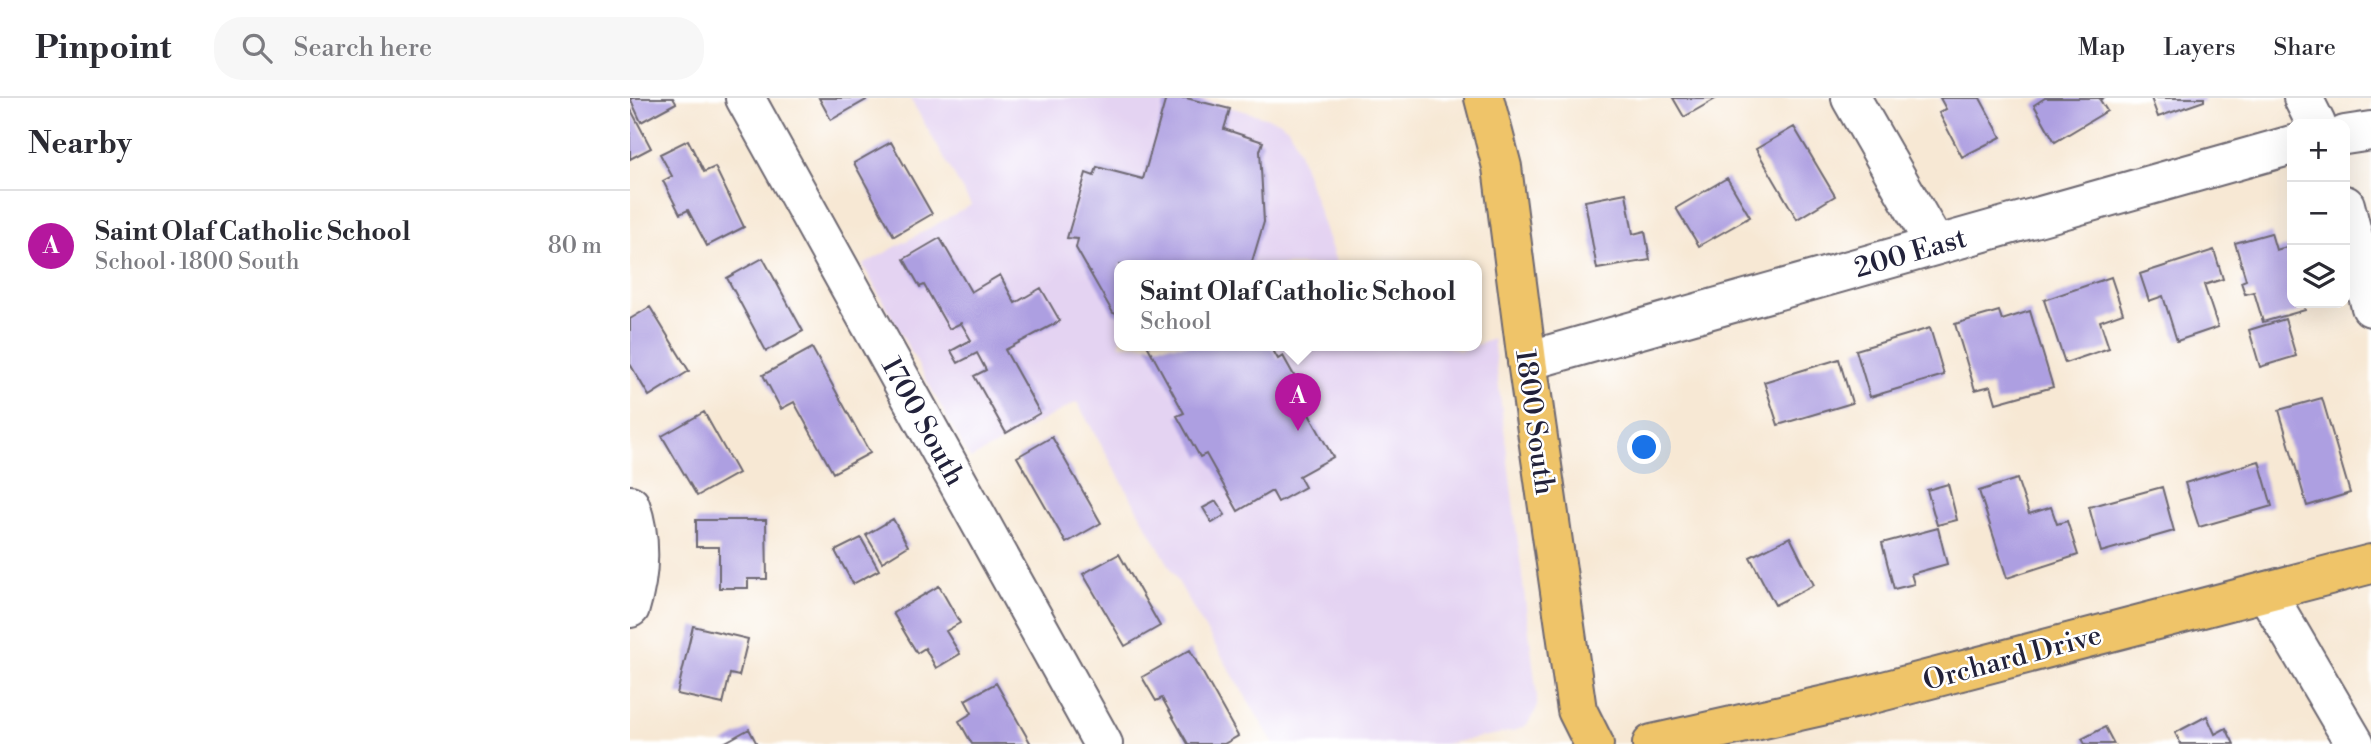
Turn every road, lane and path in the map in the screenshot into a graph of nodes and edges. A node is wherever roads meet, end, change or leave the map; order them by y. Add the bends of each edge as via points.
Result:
1 (744, 98) edge
2 (1484, 98) edge
3 (1851, 98) edge
4 (2303, 98) edge
5 (2314, 119) edge
6 (2371, 131) edge
7 (2350, 134) edge
8 (2287, 146) edge
9 (2350, 223) edge
10 (1935, 245) junction
11 (2369, 291) edge
12 (1527, 361) junction
13 (630, 505) edge
14 (2371, 564) edge
15 (2266, 592) junction
16 (630, 608) edge
17 (1103, 744) edge
18 (1594, 744) edge
19 (1652, 744) edge
20 (2355, 744) edge

1 - 17 street, 1700 South
2 - 12 main road, 1800 South via 1502,167
3 - 10 street
4 - 5 street
6 - 7 street
8 - 10 street, 200 East
9 - 11 street
10 - 12 street, 200 East
12 - 18 main road, 1800 South via 1577,710
13 - 16 street via 639,568
14 - 15 main road, Orchard Drive
15 - 19 main road, Orchard Drive via 1857,698
15 - 20 street

